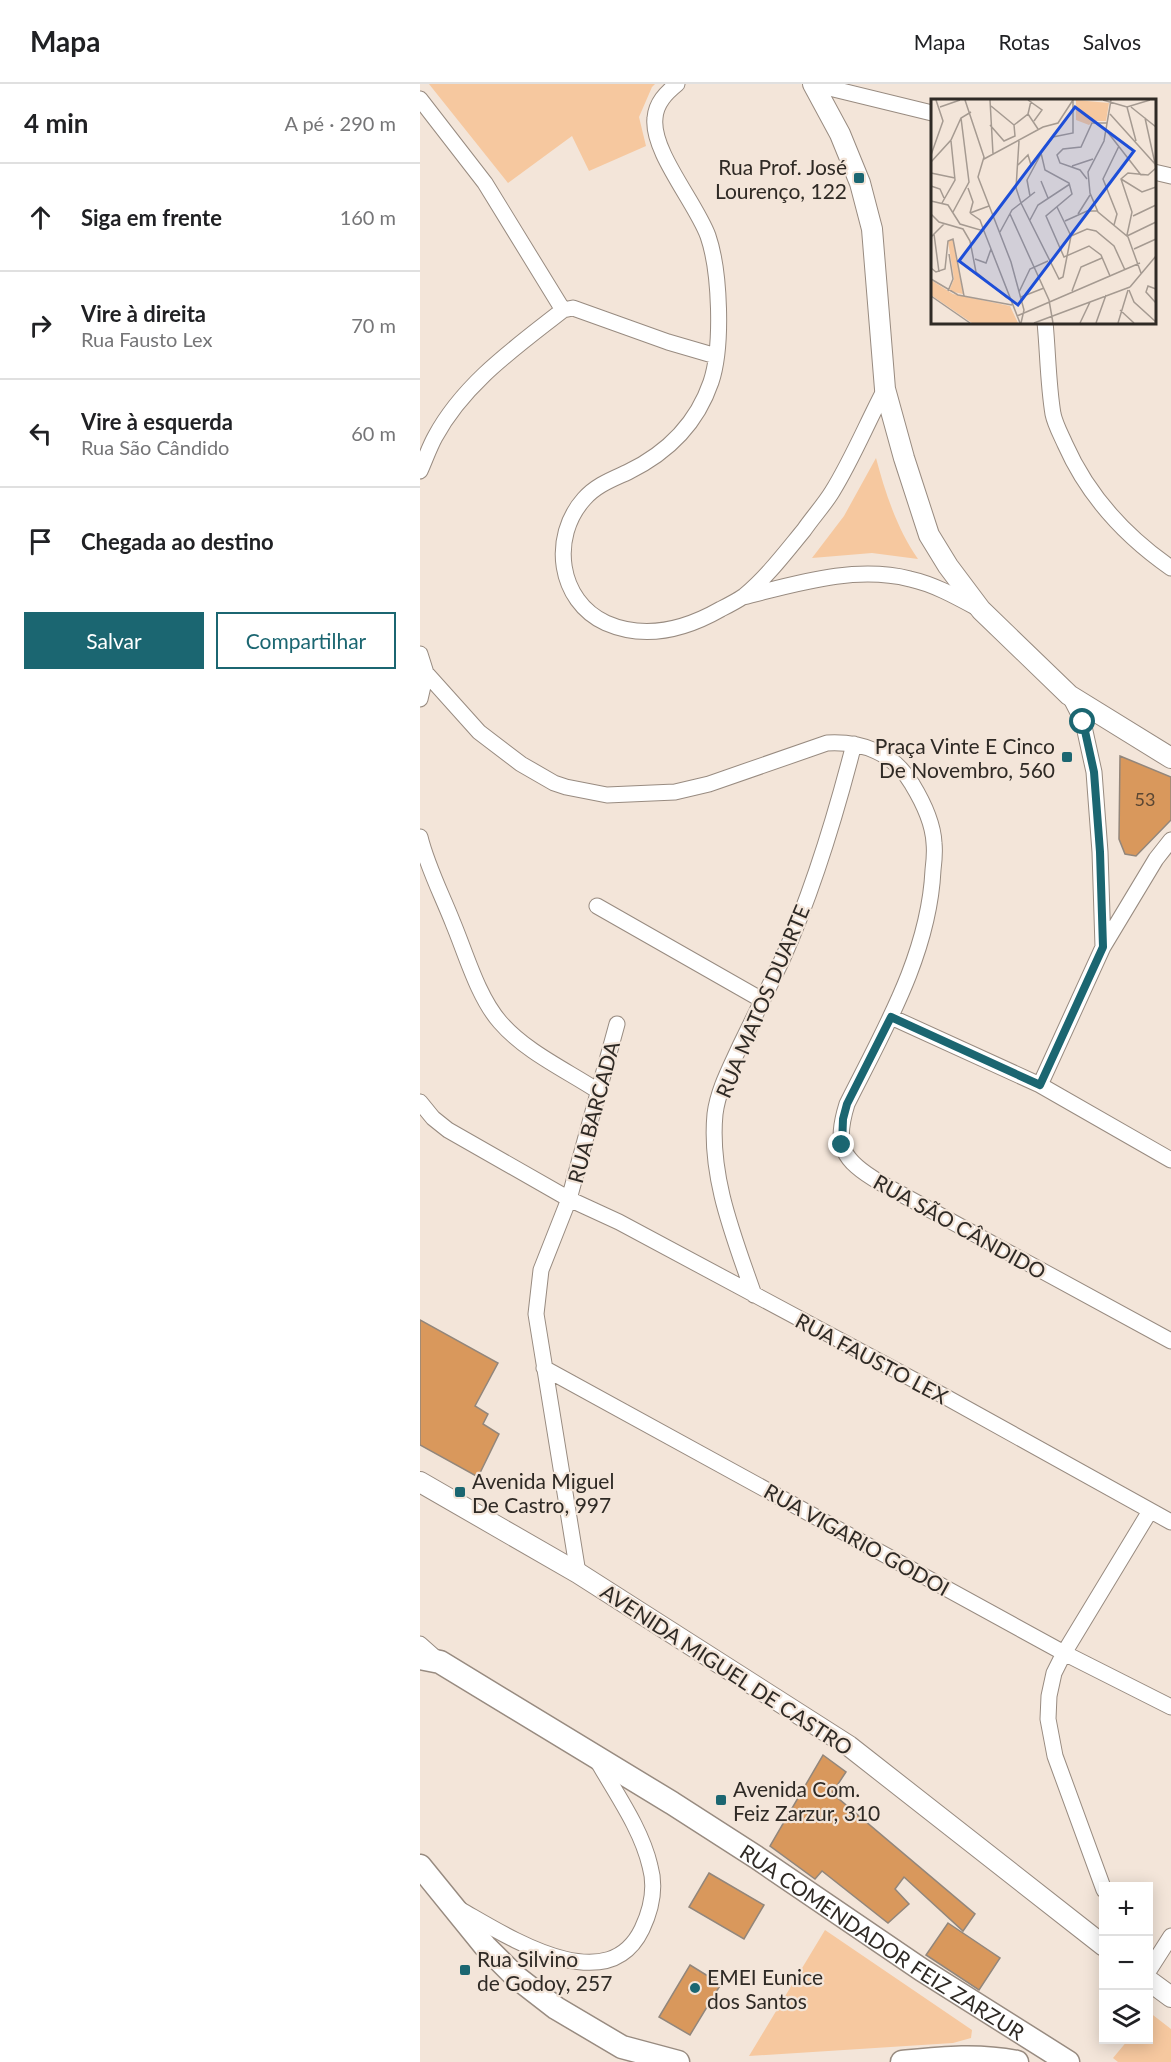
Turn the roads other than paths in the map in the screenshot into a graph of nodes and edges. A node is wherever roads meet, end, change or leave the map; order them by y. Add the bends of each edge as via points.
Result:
1 (677, 84) edge
2 (813, 84) edge
3 (420, 99) edge
4 (931, 113) edge
5 (1156, 172) edge
6 (1171, 176) edge
7 (563, 310) junction
8 (1046, 324) edge
9 (716, 356) junction
10 (885, 389) junction
11 (420, 471) edge
12 (1171, 568) edge
13 (743, 597) junction
14 (981, 610) junction
15 (420, 654) edge
16 (426, 673) junction
17 (1069, 695) junction
18 (420, 699) edge
19 (854, 744) junction
20 (1171, 758) edge
21 (420, 838) edge
22 (1171, 840) edge
23 (597, 906) dead end
24 (1103, 947) junction
25 (762, 1000) junction
26 (891, 1017) junction
27 (617, 1024) dead end
28 (1040, 1085) junction
29 (598, 1091) junction
30 (420, 1102) edge
31 (1171, 1160) edge
32 (569, 1199) junction
33 (754, 1295) junction
34 (1171, 1341) edge
35 (544, 1368) junction
36 (420, 1482) edge
37 (1150, 1511) junction
38 (1171, 1522) edge
39 (578, 1573) junction
40 (420, 1644) edge
41 (1064, 1653) junction
42 (430, 1660) edge
43 (1171, 1707) edge
44 (596, 1757) junction
45 (420, 1866) edge
46 (1101, 1882) edge
47 (451, 1904) junction
48 (1171, 1936) edge
49 (1099, 1942) edge
50 (1153, 1965) edge
51 (1153, 1983) edge
52 (1171, 1997) edge
53 (998, 2018) junction
54 (982, 2057) junction
55 (678, 2062) edge
56 (902, 2062) edge
57 (1017, 2062) edge
58 (1068, 2062) edge

1 - 9 street via 656,110 654,126 709,240 717,289
2 - 4 street
2 - 10 street via 860,183 872,229
3 - 7 street via 485,183
5 - 6 street
7 - 9 street via 573,308
7 - 11 street via 483,375 435,437
8 - 12 street via 1054,416 1078,471 1092,495 1118,525
9 - 13 street via 705,396 676,439 656,456 582,500 566,534 565,568 567,585 584,608 627,630 662,631 685,626
10 - 13 street via 832,492 781,558
10 - 14 street via 929,535
13 - 14 street via 803,582 882,574 927,584
14 - 17 street
15 - 16 street, RUA SÃO CÂNDIDO
16 - 18 street
16 - 19 street, RUA SÃO CÂNDIDO via 479,732 521,764 566,787 607,795 675,792 709,784 827,742
17 - 20 street
17 - 24 street via 1083,722 1094,772
19 - 25 street, RUA MATOS DUARTE via 834,819 802,911
19 - 26 street, RUA SÃO CÂNDIDO via 882,753 908,776 929,816 934,843 932,888 922,938
21 - 29 street via 475,976 500,1022 516,1037
22 - 24 street
23 - 25 street
24 - 28 street
25 - 33 street, RUA MATOS DUARTE via 723,1081 714,1150 723,1201
26 - 28 street
26 - 34 street, RUA SÃO CÂNDIDO via 843,1119 842,1145 852,1164
27 - 29 street, RUA BARCADA
28 - 31 street
29 - 32 street, RUA BARCADA
30 - 32 street, RUA FAUSTO LEX via 448,1130
32 - 33 street, RUA FAUSTO LEX
32 - 35 street, RUA BARCADA via 547,1251 537,1293
33 - 37 street, RUA FAUSTO LEX
35 - 39 street, RUA BARCADA
35 - 41 street, RUA VIGARIO GODOI
36 - 39 street, AVENIDA MIGUEL DE CASTRO
37 - 38 street, RUA FAUSTO LEX
37 - 41 street
39 - 49 street, AVENIDA MIGUEL DE CASTRO via 849,1746
40 - 42 street
41 - 43 street, RUA VIGARIO GODOI
41 - 46 street via 1054,1673 1048,1719 1055,1756
42 - 44 main road, RUA COMENDADOR FEIZ ZARZUR
44 - 47 street via 640,1836 651,1868 649,1915 626,1950 608,1960 585,1964 552,1956
44 - 53 main road, RUA COMENDADOR FEIZ ZARZUR via 748,1852
45 - 47 main road
47 - 55 main road via 508,1969 556,2008 622,2047
48 - 50 street
51 - 52 street
53 - 54 main road via 1000,2042
53 - 58 main road, RUA COMENDADOR FEIZ ZARZUR
54 - 56 main road
54 - 57 main road

